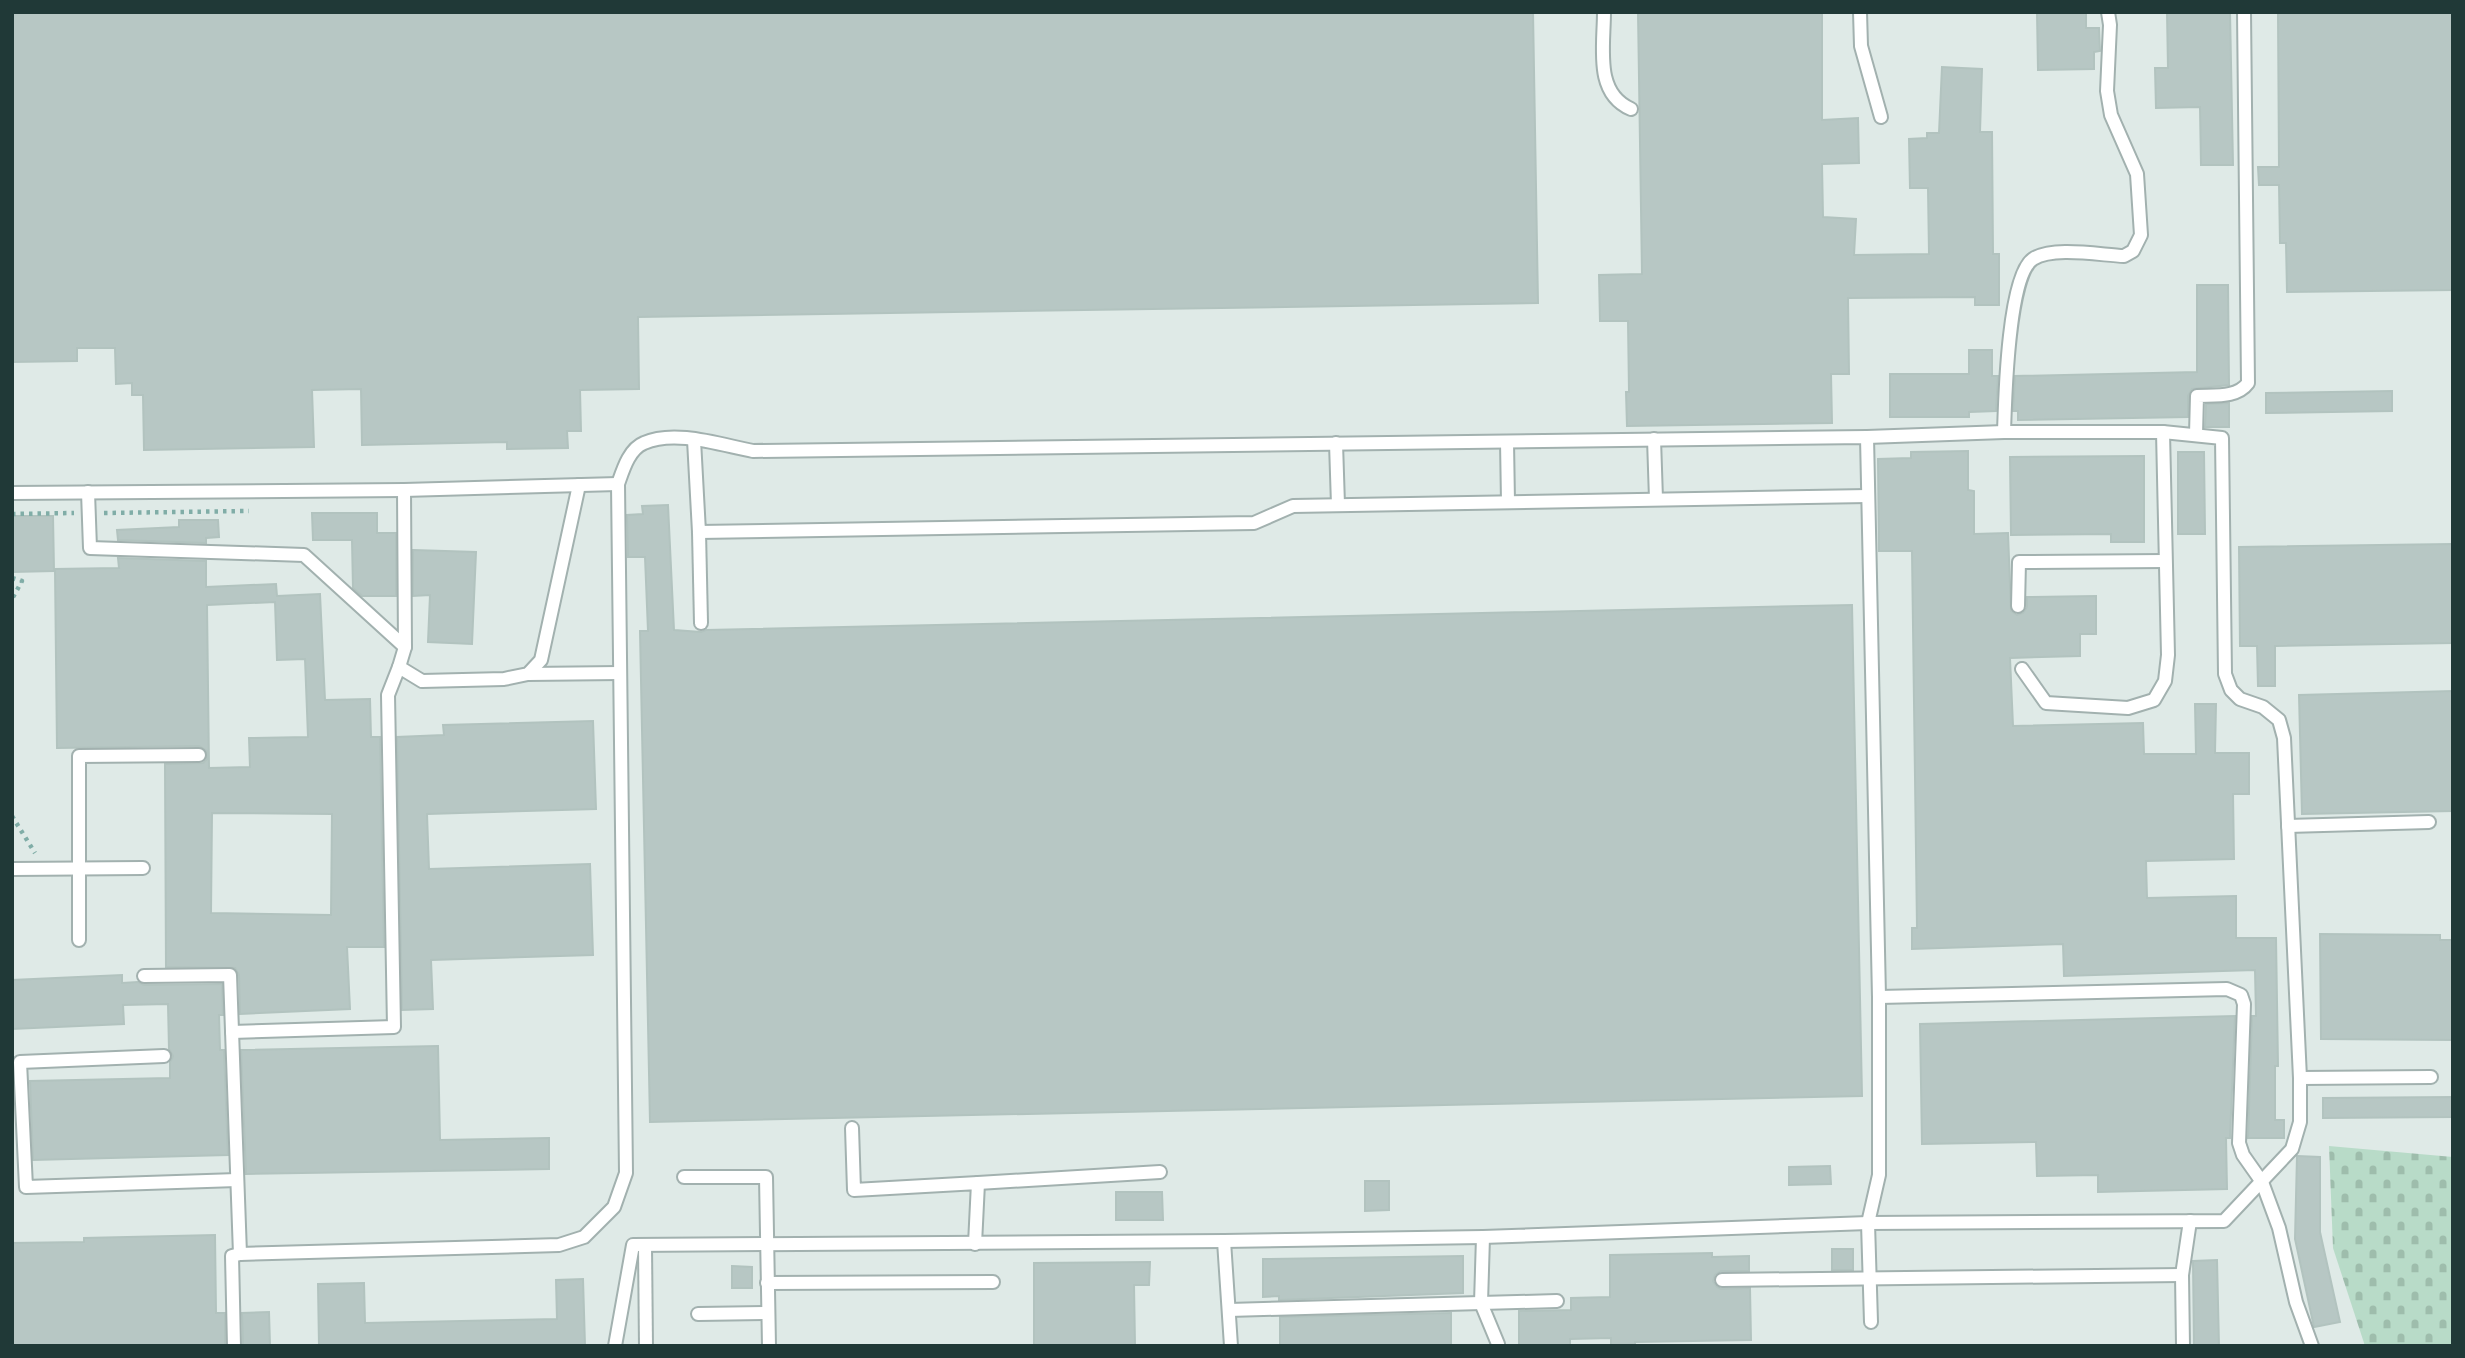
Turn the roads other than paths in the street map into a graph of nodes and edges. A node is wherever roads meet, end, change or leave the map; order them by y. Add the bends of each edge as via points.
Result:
1 (1604, 12) edge
2 (1860, 12) edge
3 (2108, 12) edge
4 (2244, 12) edge
5 (1631, 109) dead end
6 (1881, 117) dead end
7 (2004, 432) junction
8 (2163, 432) junction
9 (2196, 434) junction
10 (1867, 437) junction
11 (1654, 439) junction
12 (694, 440) junction
13 (1507, 442) junction
14 (1336, 443) junction
15 (618, 484) junction
16 (579, 485) junction
17 (404, 490) junction
18 (88, 492) junction
19 (12, 493) edge
20 (1868, 496) junction
21 (1656, 499) junction
22 (1508, 502) junction
23 (1338, 505) junction
24 (699, 532) junction
25 (2165, 561) junction
26 (2018, 606) dead end
27 (701, 623) dead end
28 (405, 647) junction
29 (399, 667) junction
30 (2022, 669) dead end
31 (620, 673) junction
32 (528, 674) junction
33 (199, 755) dead end
34 (2429, 822) dead end
35 (2288, 826) junction
36 (78, 868) junction
37 (142, 868) dead end
38 (12, 869) edge
39 (79, 940) dead end
40 (144, 976) dead end
41 (1879, 997) junction
42 (232, 1032) junction
43 (164, 1056) dead end
44 (2431, 1077) dead end
45 (2300, 1079) junction
46 (852, 1128) dead end
47 (1160, 1172) dead end
48 (684, 1177) dead end
49 (237, 1180) junction
50 (2262, 1182) junction
51 (978, 1183) junction
52 (2190, 1221) junction
53 (1868, 1223) junction
54 (1483, 1237) junction
55 (1224, 1241) junction
56 (975, 1244) junction
57 (767, 1245) junction
58 (645, 1246) junction
59 (240, 1254) junction
60 (2182, 1275) junction
61 (1870, 1278) junction
62 (1723, 1280) dead end
63 (993, 1282) dead end
64 (767, 1283) junction
65 (1557, 1301) dead end
66 (1481, 1303) junction
67 (1229, 1310) junction
68 (768, 1313) junction
69 (698, 1314) dead end
70 (1871, 1322) dead end
71 (1498, 1344) dead end
72 (234, 1346) edge
73 (615, 1346) edge
74 (646, 1346) edge
75 (769, 1346) edge
76 (1231, 1346) edge
77 (2183, 1346) edge
78 (2312, 1346) edge

1 - 5 lane via 1605,81 1611,95
2 - 6 lane via 1861,46
3 - 7 lane via 2107,91 2111,115 2137,174 2141,234 2133,251 2124,256 2050,252 2031,259 2022,275 2007,344
4 - 9 lane via 2248,383 2231,394 2197,396
7 - 8 lane
7 - 10 lane
8 - 9 lane
8 - 25 lane
9 - 35 lane via 2222,438 2225,674 2240,699 2263,707 2279,720
10 - 11 lane
10 - 20 lane
11 - 13 lane
11 - 21 lane
12 - 14 lane via 754,451
12 - 15 lane via 678,437 643,443 627,459
12 - 24 lane
13 - 14 lane
13 - 22 lane
14 - 23 lane
15 - 16 lane
15 - 31 lane
16 - 17 lane
16 - 32 lane via 541,660
17 - 18 lane
17 - 28 lane
18 - 19 lane
18 - 28 lane via 90,548 304,555
20 - 21 lane
20 - 41 lane
21 - 22 lane
22 - 23 lane
23 - 24 lane via 1293,506 1254,523
24 - 27 lane
25 - 26 lane via 2018,562
25 - 30 lane via 2168,655 2165,681 2154,700 2128,708 2046,703
28 - 29 lane
29 - 32 lane via 422,681
29 - 42 lane via 388,695 394,1027
31 - 32 lane
31 - 59 lane via 626,1173 614,1207 584,1237 559,1245
33 - 36 lane via 79,756
34 - 35 lane
35 - 45 lane
36 - 37 lane
36 - 38 lane
36 - 39 lane
40 - 42 lane via 230,975
41 - 50 lane via 2227,989 2241,995 2239,1143
41 - 53 lane via 1879,1175
42 - 49 lane
43 - 49 lane via 20,1062 26,1187
44 - 45 lane
45 - 50 lane via 2300,1122 2292,1149
46 - 51 lane via 854,1190
47 - 51 lane
48 - 57 lane via 766,1177
49 - 59 lane
50 - 52 lane via 2224,1221
50 - 78 lane
51 - 56 lane
52 - 53 lane
52 - 60 lane
53 - 54 lane
53 - 61 lane
54 - 55 lane
54 - 66 lane
55 - 56 lane
55 - 67 lane
56 - 57 lane
57 - 58 lane
57 - 64 lane
58 - 73 lane via 633,1245
58 - 74 lane
59 - 72 lane via 232,1256 231,1268
60 - 61 lane
60 - 77 lane
61 - 62 lane
61 - 70 lane
63 - 64 lane
64 - 68 lane
65 - 66 lane
66 - 67 lane
66 - 71 lane
67 - 76 lane
68 - 69 lane
68 - 75 lane

